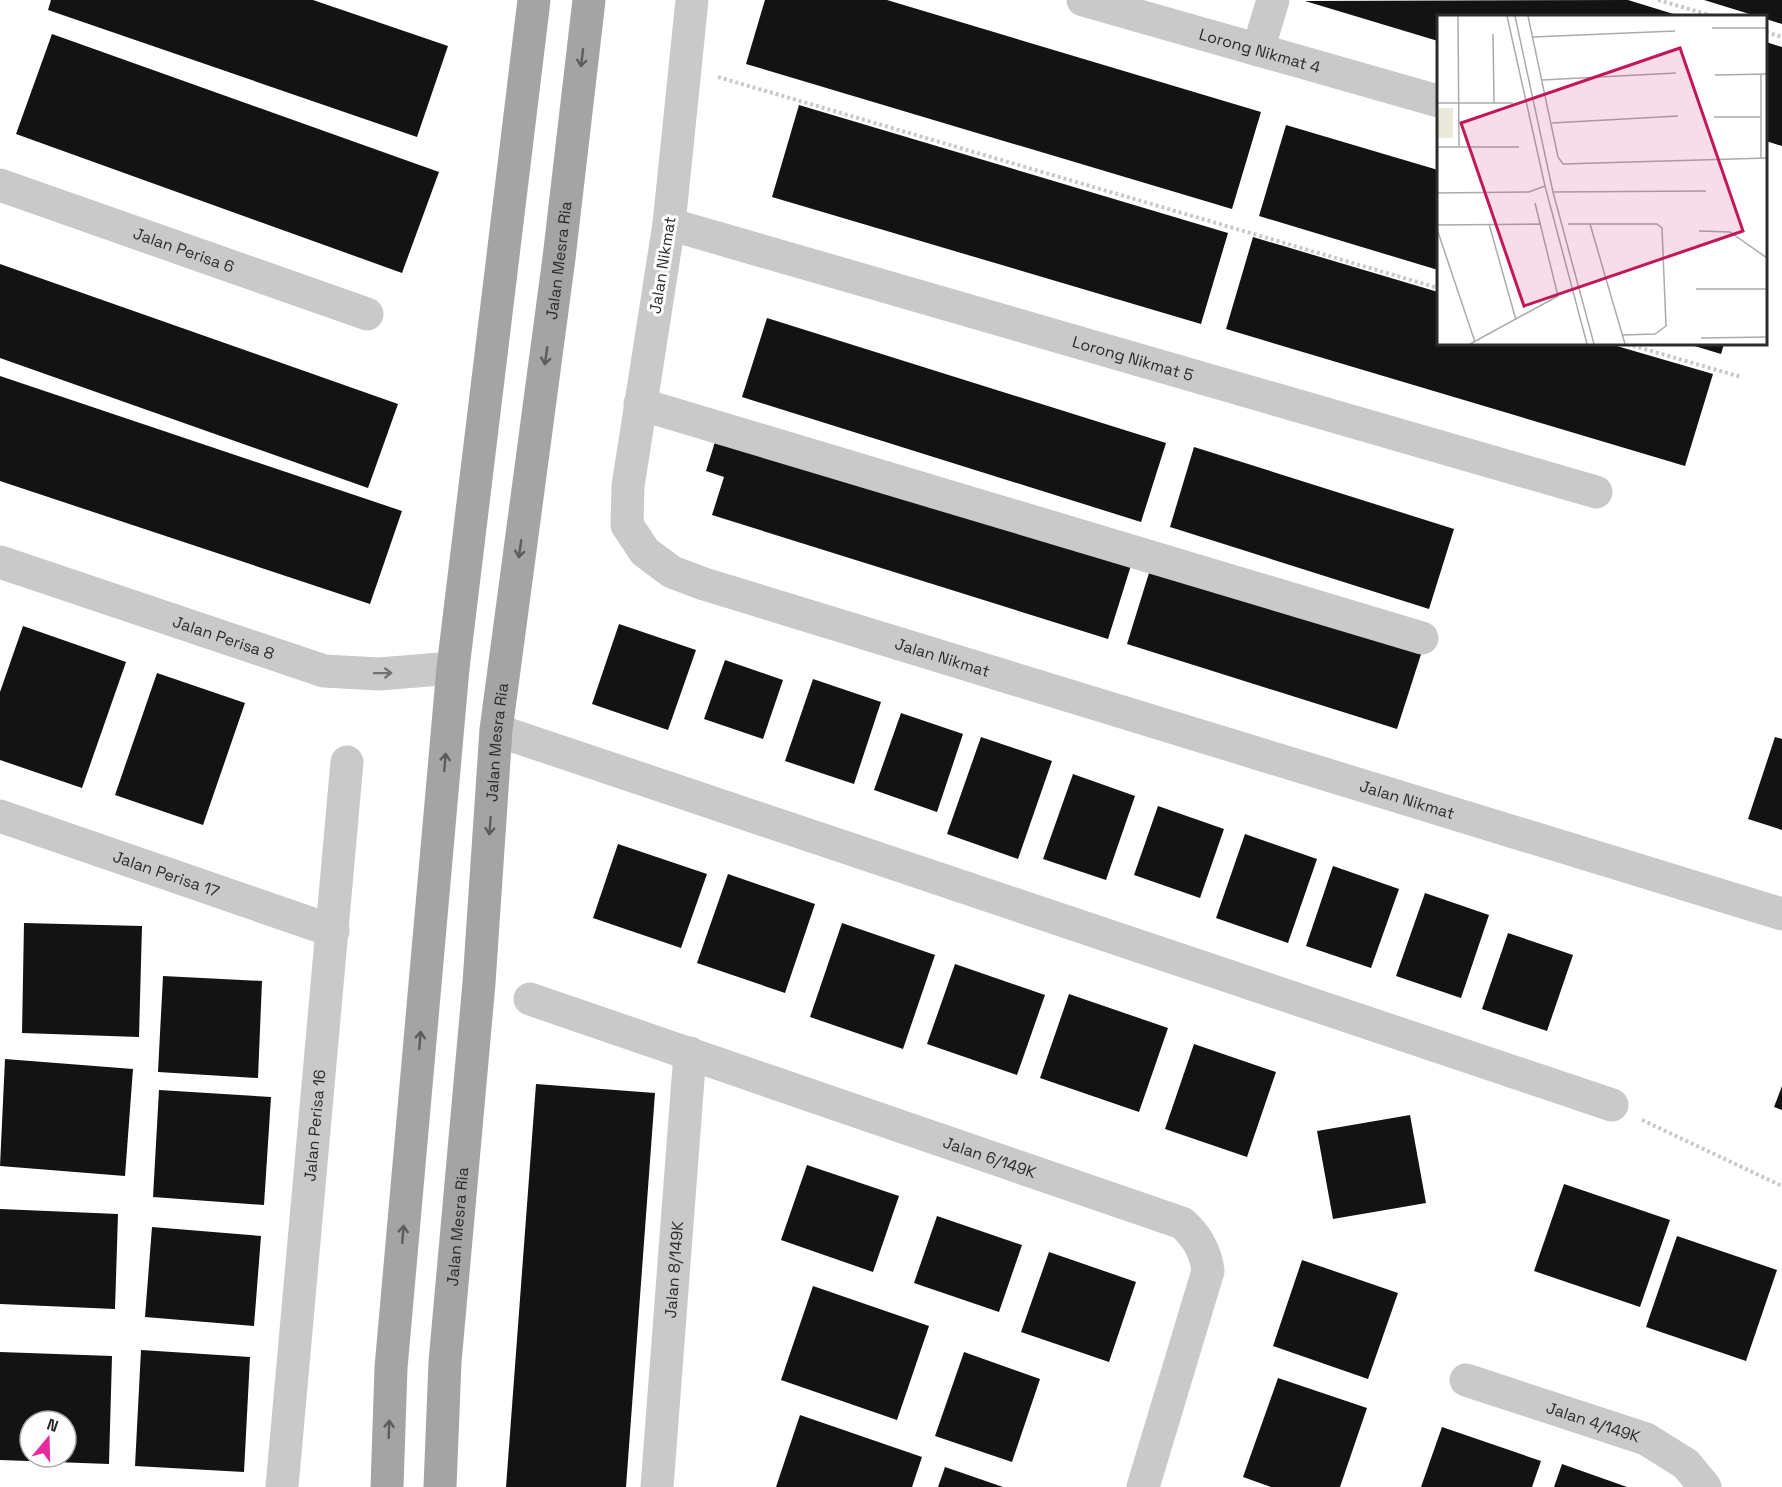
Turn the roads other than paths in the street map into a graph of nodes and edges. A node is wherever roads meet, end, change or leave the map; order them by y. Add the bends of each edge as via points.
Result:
1 (534, 0) edge
2 (589, 0) edge
3 (692, 0) edge
4 (1083, 0) edge
5 (1273, 0) edge
6 (1258, 50) junction
7 (1437, 102) edge
8 (0, 185) edge
9 (669, 224) junction
10 (366, 314) dead end
11 (640, 404) junction
12 (1596, 492) dead end
13 (0, 562) edge
14 (1422, 638) dead end
15 (453, 668) junction
16 (496, 730) junction
17 (347, 762) dead end
18 (0, 816) edge
19 (1782, 914) edge
20 (333, 931) junction
21 (530, 999) dead end
22 (690, 1053) junction
23 (1612, 1105) road end
24 (1466, 1380) dead end
25 (282, 1487) edge
26 (387, 1487) edge
27 (440, 1487) edge
28 (657, 1487) edge
29 (1143, 1487) edge
30 (1705, 1487) edge

1 - 15 main road
2 -> 16 main road, Jalan Mesra Ria
3 - 9 street, Jalan Nikmat
4 - 6 street, Lorong Nikmat 4
5 - 6 street
6 - 7 street, Lorong Nikmat 4
8 - 10 street, Jalan Perisa 6
9 - 11 street, Jalan Nikmat
9 - 12 street, Lorong Nikmat 5
11 - 14 street
11 - 19 street, Jalan Nikmat via 628,486 627,525 645,552 672,572
13 -> 15 street, Jalan Perisa 8 via 324,671 379,674
26 -> 15 main road via 391,1368
16 - 23 street
16 -> 27 main road, Jalan Mesra Ria via 479,983 445,1362
17 - 20 street, Jalan Perisa 16
18 - 20 street, Jalan Perisa 17
20 - 25 street, Jalan Perisa 16
21 - 22 street, Jalan 6/149K
22 - 28 street, Jalan 8/149K
22 - 29 street, Jalan 6/149K via 1174,1219 1188,1228 1207,1261 1206,1280
24 - 30 street, Jalan 4/149K via 1646,1439 1686,1464

